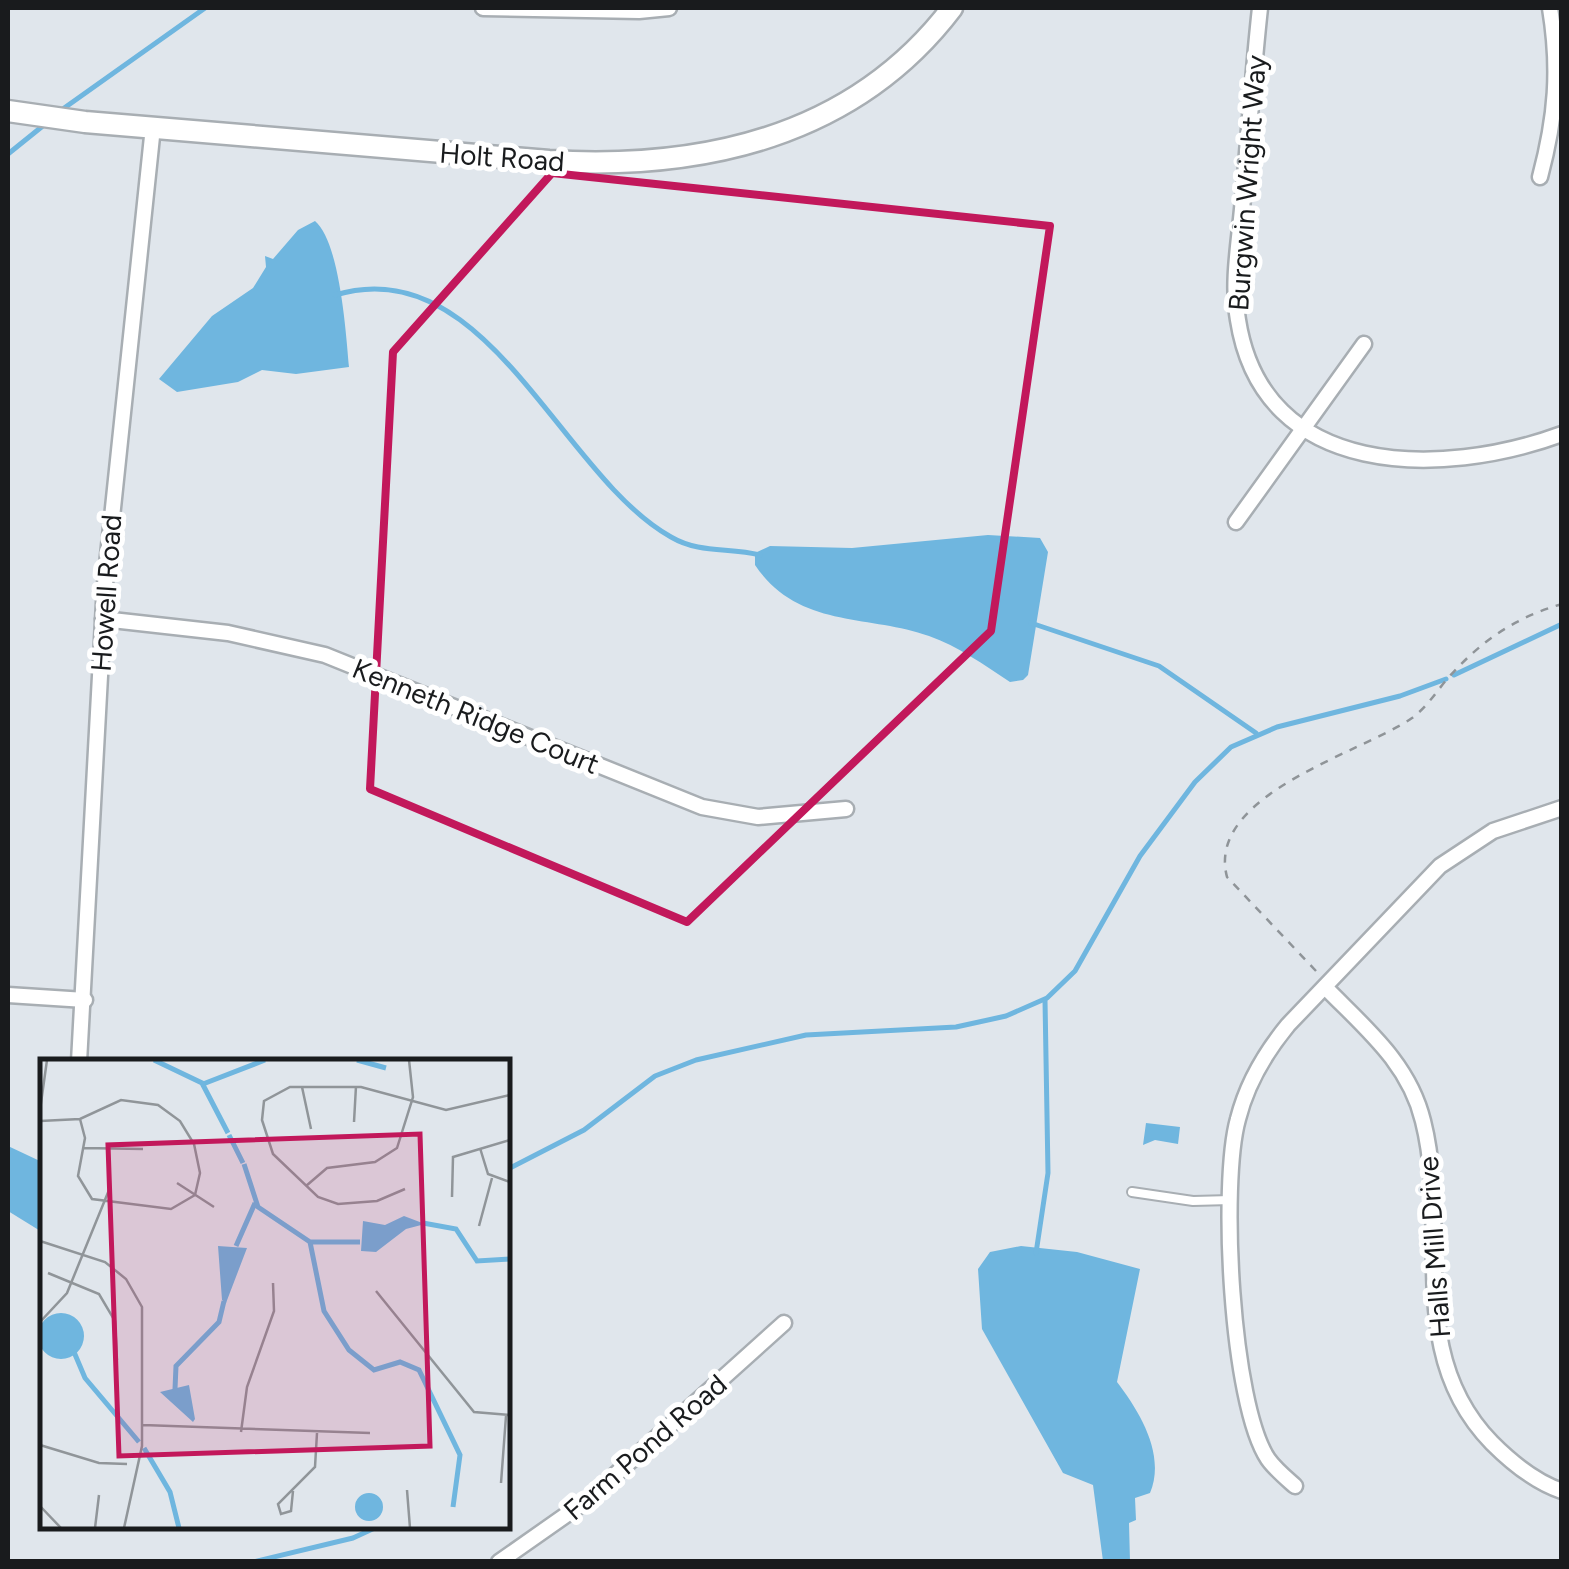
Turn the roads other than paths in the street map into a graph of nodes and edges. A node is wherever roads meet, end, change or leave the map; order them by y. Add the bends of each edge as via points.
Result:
1 (483, 8) edge
2 (670, 8) edge
3 (952, 8) edge
4 (1260, 8) edge
5 (1550, 8) edge
6 (8, 111) edge
7 (152, 127) junction
8 (1540, 177) dead end
9 (1364, 344) dead end
10 (1303, 428) junction
11 (1562, 434) edge
12 (1236, 522) dead end
13 (104, 618) junction
14 (1562, 808) edge
15 (846, 809) dead end
16 (1325, 987) junction
17 (8, 994) edge
18 (85, 1000) junction
19 (79, 1059) edge
20 (1132, 1192) dead end
21 (1231, 1200) junction
22 (784, 1323) dead end
23 (1295, 1486) dead end
24 (1562, 1491) edge
25 (499, 1562) edge

1 - 2 street
3 - 7 street, Holt Road via 892,68 828,112 749,145 677,160 568,162
4 - 10 street, Burgwin Wright Way via 1236,305 1257,378
5 - 8 street via 1558,97
6 - 7 street, Holt Road
7 - 13 street, Howell Road
9 - 10 street
10 - 11 street, Burgwin Wright Way via 1346,450 1397,460 1504,450
10 - 12 street
13 - 15 street, Kenneth Ridge Court via 228,633 325,655 702,806 758,817
13 - 18 street, Howell Road
14 - 16 street via 1515,822 1455,854
16 - 21 street via 1256,1070 1234,1134
16 - 24 street, Halls Mill Drive via 1393,1056 1423,1120 1434,1311 1448,1376 1500,1451
17 - 18 street
18 - 19 street, Howell Road
20 - 21 lane
21 - 23 street via 1246,1390 1269,1461
22 - 25 street, Farm Pond Road via 586,1501

